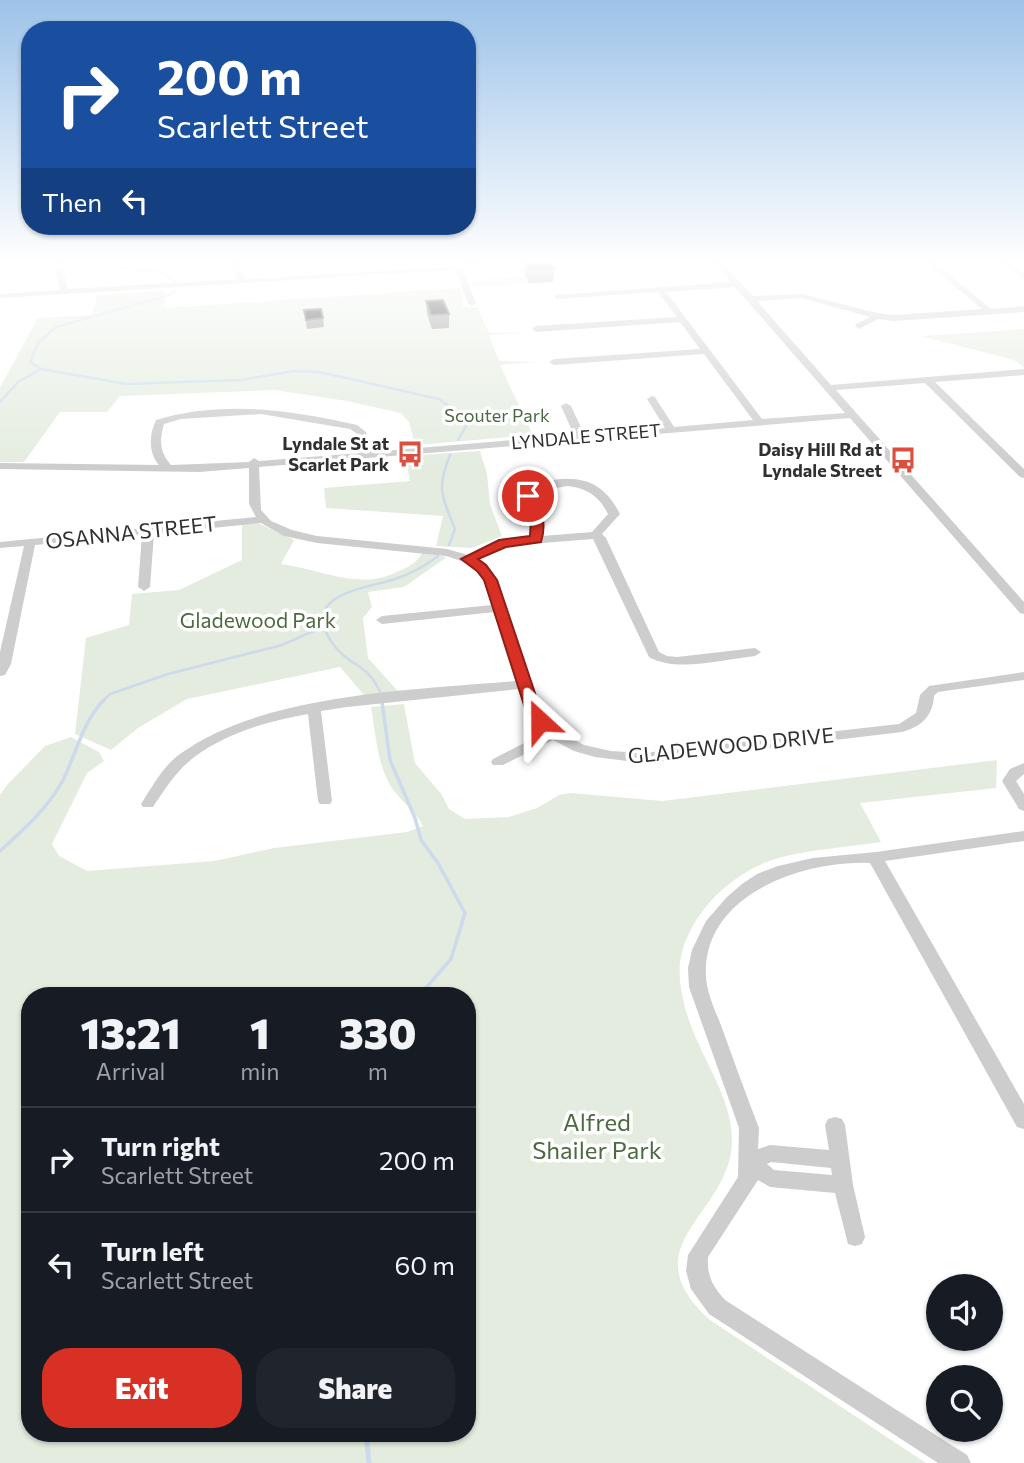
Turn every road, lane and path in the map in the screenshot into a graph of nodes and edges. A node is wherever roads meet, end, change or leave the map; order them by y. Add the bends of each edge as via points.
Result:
1 (691, 330) edge
2 (778, 330) edge
3 (706, 351) junction
4 (554, 362) dead end
5 (1023, 374) edge
6 (927, 380) junction
7 (828, 388) junction
8 (652, 399) dead end
9 (566, 406) dead end
10 (853, 415) junction
11 (760, 423) junction
12 (671, 430) junction
13 (580, 437) junction
14 (366, 454) junction
15 (156, 457) junction
16 (254, 463) junction
17 (140, 465) junction
18 (0, 466) edge
19 (166, 466) junction
20 (32, 467) junction
21 (1024, 475) edge
22 (261, 520) junction
23 (148, 531) junction
24 (595, 535) junction
25 (536, 539) junction
26 (30, 543) junction
27 (0, 545) edge
28 (468, 559) junction
29 (145, 587) dead end
30 (1024, 593) edge
31 (1009, 594) junction
32 (500, 608) junction
33 (1024, 610) edge
34 (382, 620) dead end
35 (755, 652) dead end
36 (0, 672) edge
37 (1024, 676) edge
38 (525, 684) junction
39 (314, 709) junction
40 (553, 734) junction
41 (498, 762) dead end
42 (1024, 768) edge
43 (325, 801) dead end
44 (148, 804) dead end
45 (1024, 806) edge
46 (1024, 836) edge
47 (876, 860) junction
48 (1024, 1121) edge
49 (835, 1125) dead end
50 (839, 1160) junction
51 (750, 1162) junction
52 (844, 1185) junction
53 (855, 1237) dead end
54 (960, 1463) edge

1 - 3 street
2 - 7 street
3 - 4 street
3 - 11 street
5 - 6 street
6 - 7 street
6 - 21 street
7 - 10 street
8 - 12 street
9 - 13 street
10 - 11 street, LYNDALE STREET
10 - 31 street
11 - 12 street, LYNDALE STREET
12 - 13 street, LYNDALE STREET
13 - 14 street, LYNDALE STREET
14 - 15 street via 361,432 352,427 244,411 160,422
14 - 16 street, LYNDALE STREET
15 - 17 street
15 - 19 street
16 - 19 street, LYNDALE STREET
16 - 20 street, LYNDALE STREET via 187,470
16 - 22 street via 256,510
17 - 19 street, LYNDALE STREET
17 - 20 street, LYNDALE STREET
18 - 20 street, LYNDALE STREET
22 - 23 street, OSANNA STREET
22 - 28 street via 314,540 435,550
23 - 26 street, OSANNA STREET
23 - 29 street
24 - 25 street
24 - 25 street via 611,519 612,509 588,486 566,484 532,490 528,496 537,517
24 - 35 street via 654,654 677,661
25 - 28 street via 503,543
26 - 27 street, OSANNA STREET
26 - 36 street
28 - 32 street, GLADEWOOD DRIVE via 490,580
30 - 31 street
31 - 33 street
32 - 34 street
32 - 38 street, GLADEWOOD DRIVE
37 - 40 street, GLADEWOOD DRIVE via 934,688 927,695 927,710 921,719 902,728 643,758 590,751
38 - 39 street
38 - 40 street, GLADEWOOD DRIVE via 533,708
39 - 43 street
39 - 44 street via 244,726 211,740 168,774
40 - 41 street
42 - 45 street via 1009,781
46 - 47 street via 890,854
47 - 48 street
47 - 51 street via 797,865 759,879 735,895 704,935 695,972 698,987 749,1128
49 - 50 street
50 - 51 street via 770,1153
50 - 52 street
51 - 52 street via 770,1178
51 - 54 street via 748,1179 698,1255 696,1271 702,1289 717,1307
52 - 53 street

